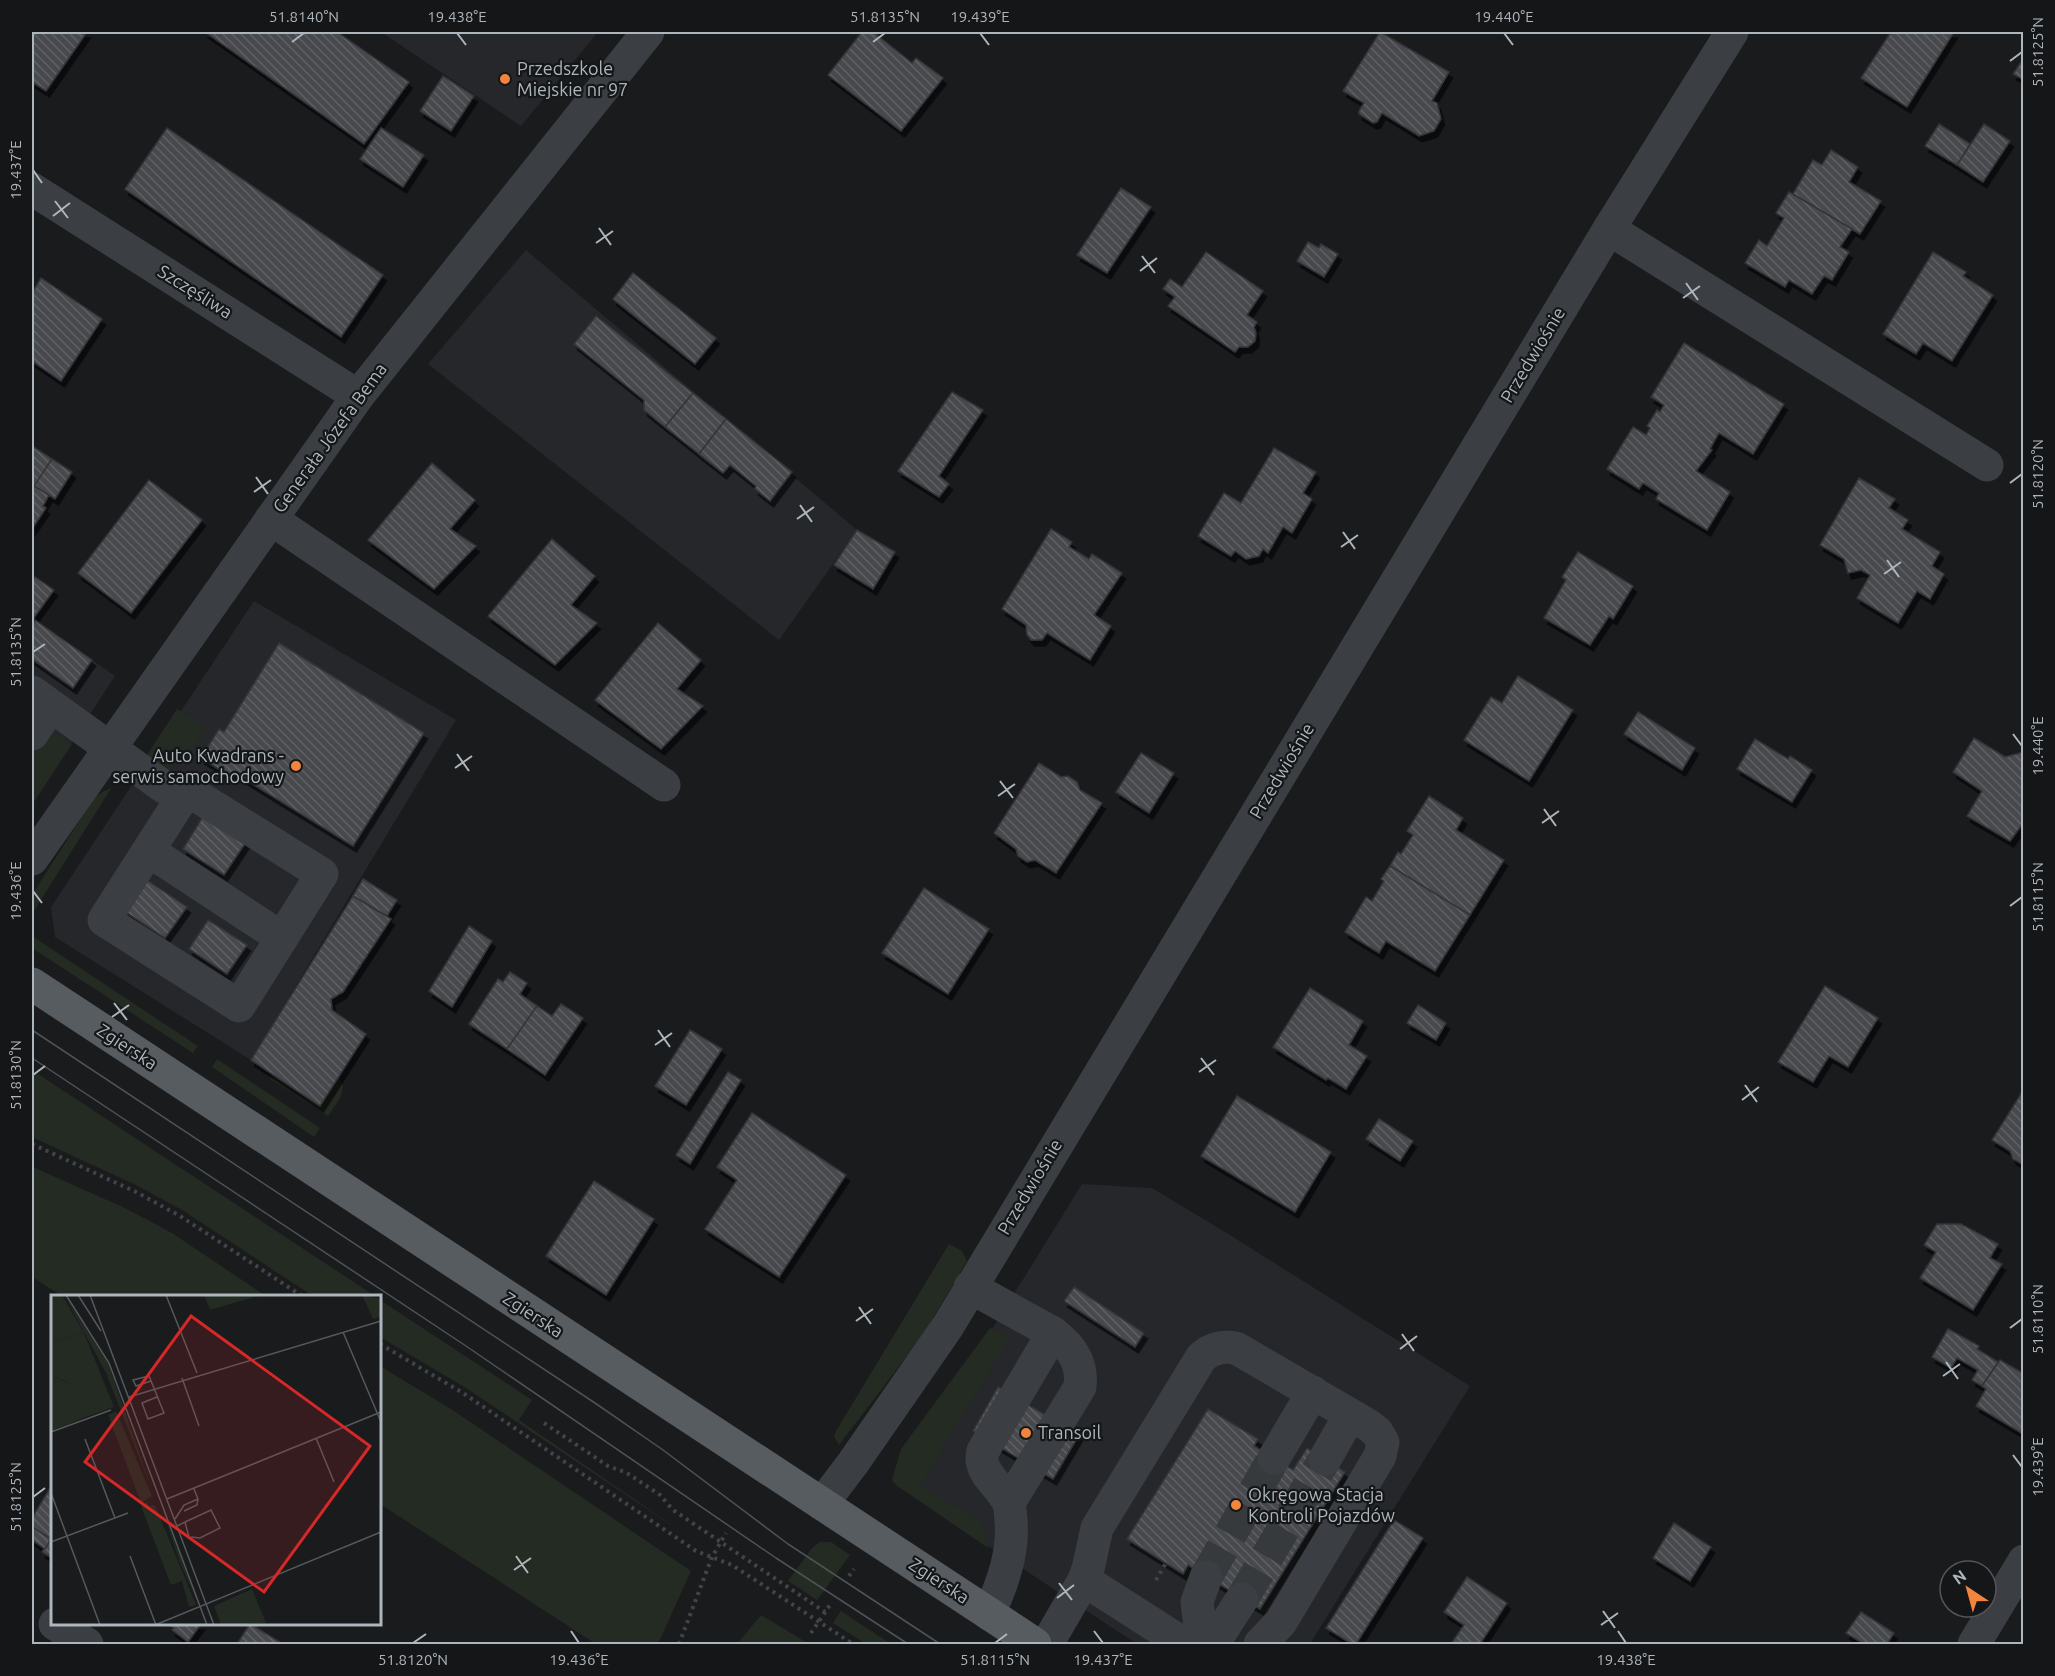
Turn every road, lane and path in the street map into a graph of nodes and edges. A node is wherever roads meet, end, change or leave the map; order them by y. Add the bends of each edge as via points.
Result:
1 (648, 32) edge
2 (1732, 32) edge
3 (32, 189) edge
4 (1609, 229) junction
5 (358, 396) junction
6 (1987, 465) dead end
7 (271, 519) junction
8 (41, 699) edge
9 (32, 734) edge
10 (109, 747) junction
11 (664, 785) dead end
12 (187, 790) junction
13 (149, 850) junction
14 (32, 859) edge
15 (282, 938) junction
16 (32, 984) edge
17 (32, 1144) edge
18 (970, 1287) junction
19 (300, 1295) edge
20 (1053, 1333) junction
21 (381, 1345) edge
22 (1313, 1392) junction
23 (1350, 1414) junction
24 (544, 1423) dead end
25 (1274, 1458) tunnel mouth
26 (1325, 1459) tunnel mouth
27 (1009, 1503) junction
28 (822, 1504) junction
29 (726, 1533) dead end
30 (720, 1542) junction
31 (712, 1557) junction
32 (2024, 1561) edge
33 (1206, 1577) tunnel mouth
34 (1084, 1580) junction
35 (1242, 1599) tunnel mouth
36 (830, 1605) dead end
37 (32, 1608) edge
38 (825, 1612) junction
39 (989, 1614) junction
40 (51, 1621) edge
41 (818, 1622) junction
42 (57, 1625) edge
43 (811, 1633) dead end
44 (87, 1644) edge
45 (679, 1644) edge
46 (853, 1644) edge
47 (1035, 1644) edge
48 (1047, 1644) edge
49 (1184, 1644) edge
50 (1202, 1644) edge
51 (1214, 1644) edge
52 (1260, 1644) edge
53 (1974, 1644) edge

1 - 5 street, Generała Józefa Bema
2 - 4 street, Przedwiośnie
3 - 5 street, Szczęśliwa
4 - 6 street
4 - 18 street, Przedwiośnie
5 - 7 street, Generała Józefa Bema
7 - 10 street, Generała Józefa Bema
7 - 11 street
8 - 9 street
8 - 10 street
10 - 12 street via 164,787
10 - 14 street, Generała Józefa Bema
12 - 13 street
12 - 15 street via 322,874
13 - 15 street
13 - 15 street via 104,920 239,1006
16 - 28 main road, Zgierska
17 - 19 path via 163,1206
18 - 20 street
18 - 28 street, Przedwiośnie via 929,1355
20 - 27 street via 980,1459
20 - 27 street via 1079,1363 1080,1387
21 - 31 path via 463,1393 696,1551
22 - 23 street
22 - 25 street
22 - 34 street via 1236,1348 1208,1351 1103,1515
23 - 26 street
23 - 52 street via 1377,1432 1383,1442 1380,1456 1281,1622
24 - 30 path via 660,1495 673,1510
27 - 39 street via 1010,1554
28 - 39 main road, Zgierska
29 - 30 path
30 - 31 path
30 - 38 path
31 - 41 path via 732,1565
31 - 45 path
32 - 53 street
33 - 50 street via 1197,1602
34 - 48 street
34 - 49 street
35 - 51 street
36 - 38 path
37 - 40 street
38 - 41 path
39 - 47 main road, Zgierska
41 - 43 path
41 - 46 path
42 - 44 street

